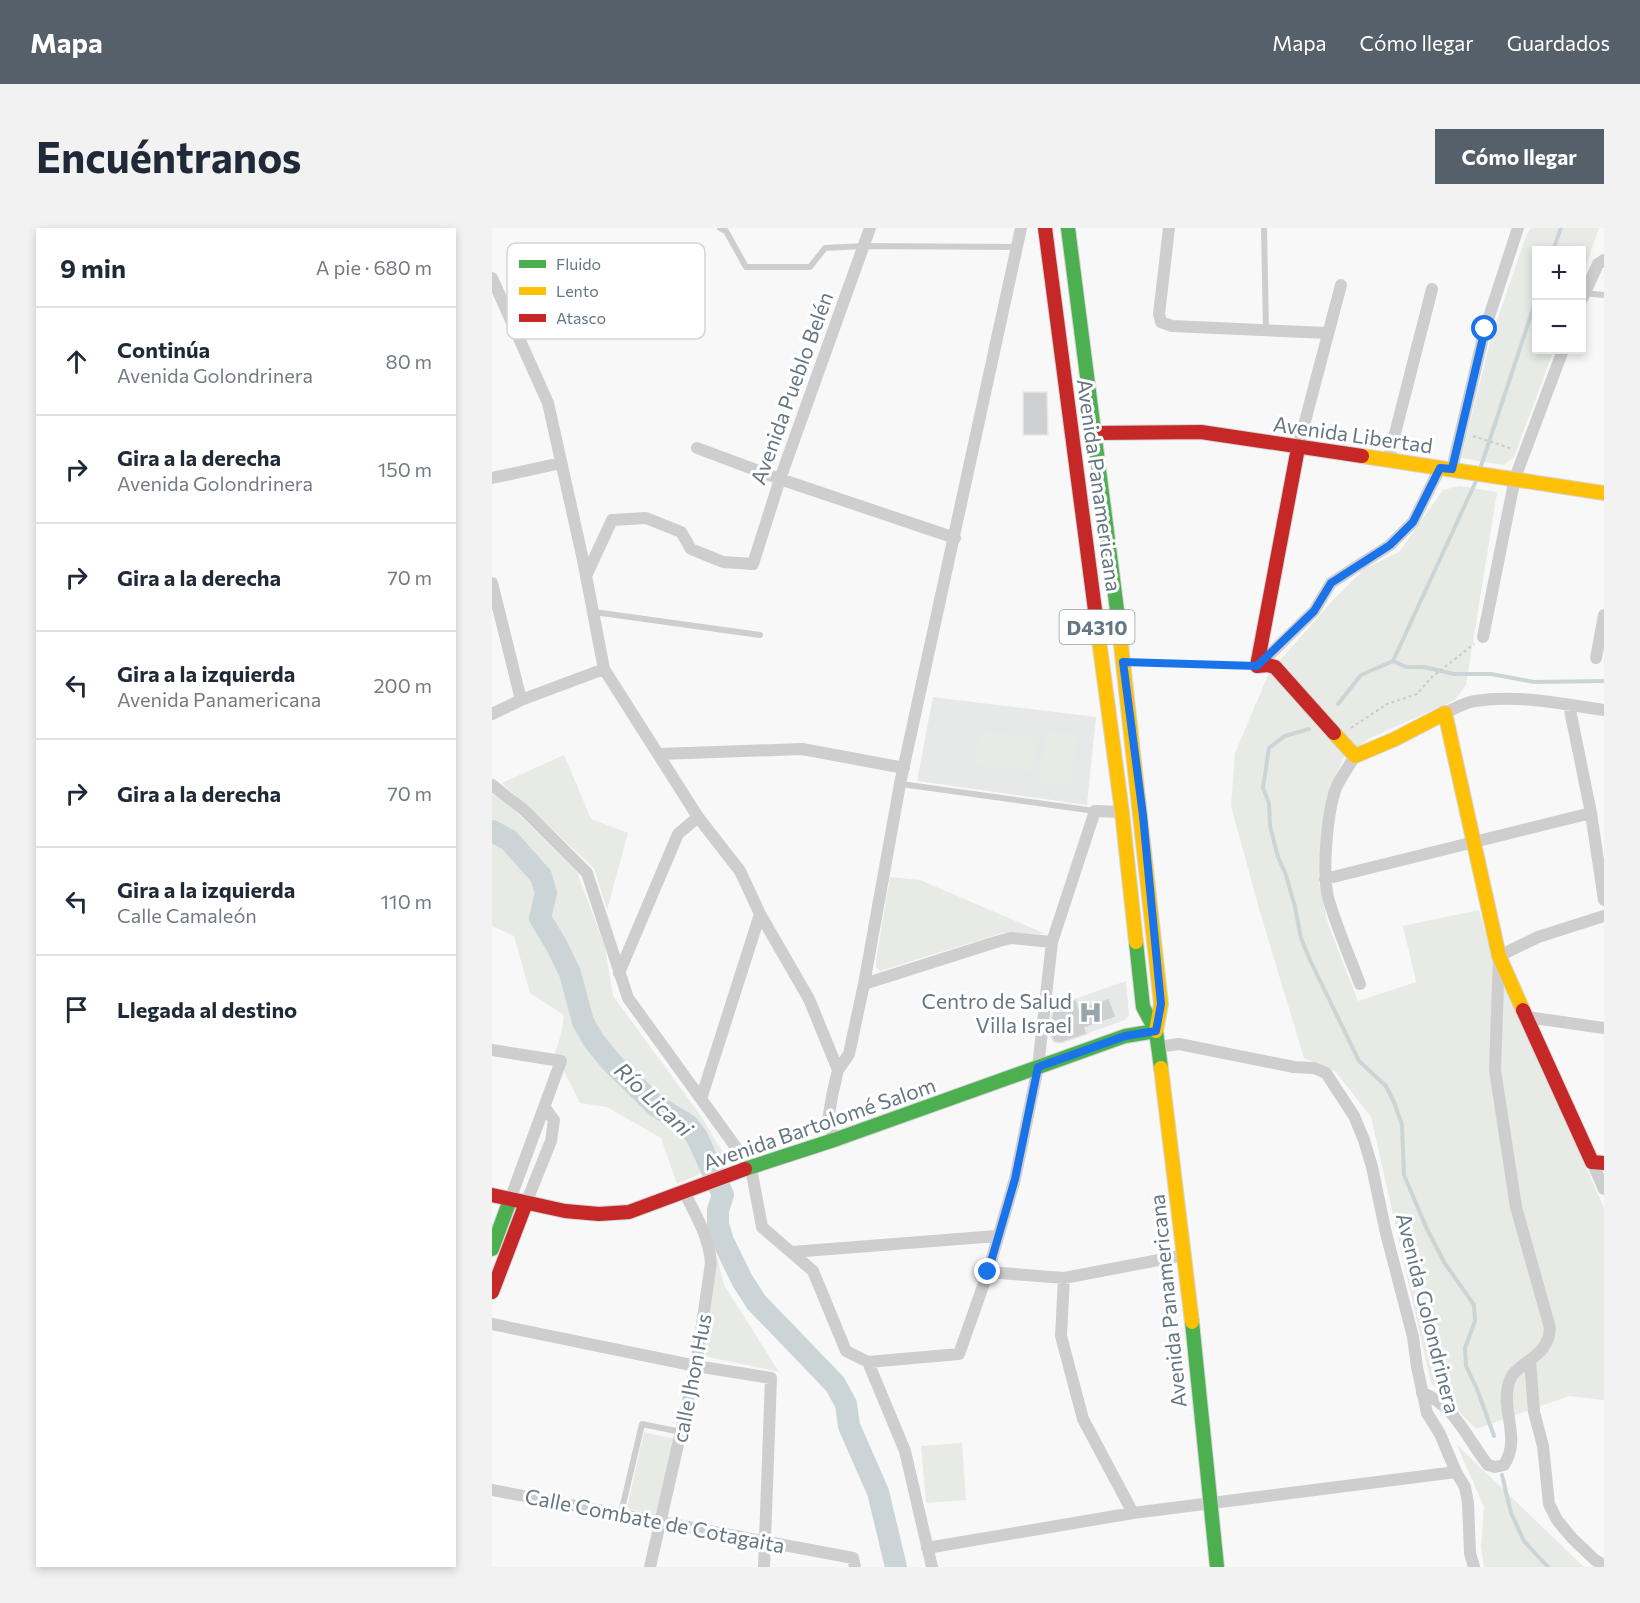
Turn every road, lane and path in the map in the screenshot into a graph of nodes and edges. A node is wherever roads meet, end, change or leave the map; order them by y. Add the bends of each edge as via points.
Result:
1 (720, 228) edge
2 (870, 228) edge
3 (1022, 228) edge
4 (1045, 228) edge
5 (1068, 228) edge
6 (1169, 228) edge
7 (1264, 228) edge
8 (1518, 228) edge
9 (864, 246) junction
10 (1018, 247) junction
11 (1604, 260) edge
12 (492, 278) edge
13 (1341, 285) dead end
14 (1432, 289) dead end
15 (1586, 290) edge
16 (1604, 295) edge
17 (1586, 296) edge
18 (507, 311) edge
19 (1266, 330) junction
20 (1327, 333) junction
21 (519, 339) edge
22 (1562, 354) edge
23 (1096, 436) junction
24 (1481, 439) dead end
25 (1072, 442) junction
26 (1502, 446) dead end
27 (697, 448) dead end
28 (1298, 448) junction
29 (1388, 460) junction
30 (561, 463) junction
31 (1446, 469) junction
32 (492, 478) edge
33 (1515, 478) junction
34 (780, 479) junction
35 (1604, 493) edge
36 (955, 538) junction
37 (586, 576) junction
38 (492, 583) edge
39 (593, 612) junction
40 (1604, 615) edge
41 (760, 635) dead end
42 (1483, 637) joint
43 (1596, 658) dead end
44 (1123, 662) junction
45 (1257, 666) junction
46 (604, 669) junction
47 (521, 700) junction
48 (1569, 705) junction
49 (1604, 710) edge
50 (1445, 713) junction
51 (492, 714) edge
52 (1338, 736) junction
53 (658, 754) junction
54 (1355, 756) junction
55 (904, 768) junction
56 (900, 784) junction
57 (492, 785) edge
58 (1095, 811) junction
59 (1122, 812) junction
60 (1591, 813) junction
61 (698, 817) junction
62 (1474, 843) junction
63 (1325, 879) junction
64 (1604, 900) edge
65 (760, 914) junction
66 (1604, 916) edge
67 (1052, 942) junction
68 (1499, 956) junction
69 (619, 973) junction
70 (864, 984) junction
71 (1360, 984) dead end
72 (1527, 1017) junction
73 (1604, 1028) edge
74 (1156, 1031) junction
75 (1158, 1047) junction
76 (492, 1050) edge
77 (1038, 1067) junction
78 (838, 1070) junction
79 (701, 1100) junction
80 (545, 1108) junction
81 (834, 1140) junction
82 (1598, 1163) edge
83 (751, 1168) junction
84 (1604, 1189) edge
85 (684, 1192) junction
86 (492, 1195) edge
87 (510, 1200) junction
88 (526, 1203) junction
89 (997, 1236) junction
90 (492, 1249) edge
91 (792, 1252) junction
92 (1185, 1255) junction
93 (988, 1272) junction
94 (1065, 1278) junction
95 (492, 1292) edge
96 (492, 1324) edge
97 (1530, 1361) junction
98 (867, 1362) junction
99 (696, 1366) junction
100 (1422, 1393) junction
101 (681, 1432) junction
102 (1456, 1472) junction
103 (492, 1490) edge
104 (1209, 1502) junction
105 (621, 1513) junction
106 (1133, 1513) junction
107 (661, 1520) junction
108 (765, 1541) junction
109 (927, 1548) junction
110 (854, 1562) edge
111 (1604, 1565) edge
112 (650, 1567) edge
113 (764, 1567) edge
114 (932, 1567) edge
115 (1217, 1567) edge
116 (1474, 1567) edge

1 - 9 lane via 726,231 746,267 810,267 825,248
2 - 9 street, Avenida Pueblo Belén
3 - 10 street
4 - 25 main road, Avenida Panamericana / D4310
5 - 23 main road, Avenida Panamericana / D4310
6 - 19 street via 1161,322 1172,326
7 - 19 lane
8 - 31 street
9 - 10 lane
9 - 34 street, Avenida Pueblo Belén
10 - 36 street
11 - 15 street via 1598,264
12 - 18 street
13 - 20 street
14 - 29 street
16 - 17 lane
19 - 20 street
20 - 28 street
21 - 30 street via 548,403
22 - 33 street
23 - 25 main road, Avenida Libertad
23 - 28 main road, Avenida Libertad via 1148,431 1201,432
23 - 44 main road, Avenida Panamericana / D4310
24 - 26 path
25 - 59 main road, Avenida Panamericana / D4310
27 - 34 street
28 - 29 main road, Avenida Libertad
28 - 45 main road
29 - 31 main road, Avenida Libertad
30 - 32 street
30 - 37 street
31 - 33 main road, Avenida Libertad
31 - 45 street via 1413,522 1390,545 1331,583 1314,611
33 - 35 main road, Avenida Libertad
33 - 42 street
34 - 36 street
34 - 37 street, Avenida Pueblo Belén via 753,564 723,562 691,549 681,532 646,518 612,520
36 - 55 street
37 - 39 street
38 - 47 street
39 - 41 lane
39 - 46 street
40 - 43 street
42 - 52 path via 1417,693 1387,704
44 - 45 lane
44 - 74 main road, Avenida Panamericana / D4310 via 1161,1004
45 - 52 main road via 1275,668
46 - 47 street
46 - 53 street
47 - 51 street
48 - 49 street
48 - 50 street via 1504,699 1473,701
48 - 60 street
50 - 54 main road
50 - 62 main road
52 - 54 main road
53 - 55 street via 802,749
53 - 61 street
54 - 63 street via 1337,785 1333,800
55 - 56 street
56 - 58 lane
56 - 70 street
57 - 69 street via 524,810 587,873
58 - 59 street
58 - 67 street
59 - 74 main road, Avenida Panamericana / D4310 via 1143,1007
60 - 62 street
60 - 64 street
61 - 65 street via 740,871
61 - 69 street via 678,834
62 - 63 street
62 - 68 main road
63 - 71 street
65 - 78 street via 809,999
65 - 79 street
66 - 68 street via 1538,937
67 - 70 street via 1011,938
67 - 77 street
68 - 72 main road
68 - 97 street via 1495,1070 1516,1207 1550,1328 1546,1346
69 - 79 street via 628,998
70 - 78 street via 849,1054
72 - 73 street
72 - 82 main road
74 - 75 main road, Avenida Panamericana / D4310
74 - 77 main road, Avenida Bartolomé Salom via 1125,1036
75 - 92 main road, Avenida Panamericana / D4310
75 - 100 street, Avenida Golondrinera via 1179,1044 1326,1073 1354,1116 1370,1158 1413,1337
76 - 80 street via 561,1061
77 - 81 main road, Avenida Bartolomé Salom
77 - 89 street via 1015,1179
78 - 81 street via 828,1120
79 - 83 street
80 - 87 street
80 - 88 street via 554,1120 551,1141
81 - 83 main road, Avenida Bartolomé Salom
82 - 84 street
83 - 85 main road, Avenida Bartolomé Salom
83 - 91 street via 762,1227
85 - 88 main road, Avenida Bartolomé Salom via 629,1212 599,1214
85 - 99 street, calle Jhon Hus via 710,1248
86 - 87 main road, Avenida Bartolomé Salom
87 - 88 main road, Avenida Bartolomé Salom
87 - 90 main road
88 - 95 main road
89 - 91 street
89 - 93 street
91 - 98 street via 813,1271 846,1352
92 - 94 street
92 - 104 main road, Avenida Panamericana / D4310
93 - 94 street
93 - 98 street via 959,1354
94 - 106 street via 1061,1336 1083,1419
96 - 99 street
97 - 100 street via 1515,1372 1508,1386 1512,1441 1507,1460 1495,1467 1488,1465 1460,1424 1438,1402
97 - 111 street via 1549,1504 1572,1538
98 - 109 street via 905,1451
99 - 101 street, calle Jhon Hus
99 - 108 street via 771,1378
100 - 102 street, Avenida Golondrinera via 1427,1413
101 - 105 lane via 642,1424
101 - 107 street, calle Jhon Hus
102 - 104 street
102 - 116 street, Avenida Golondrinera via 1465,1487
103 - 105 street, Calle Combate de Cotagaita
104 - 106 street
104 - 115 main road, Avenida Panamericana / D4310
105 - 107 street, Calle Combate de Cotagaita
106 - 109 street
107 - 108 street, Calle Combate de Cotagaita
107 - 112 street, calle Jhon Hus
108 - 110 street, Calle Combate de Cotagaita
108 - 113 street
109 - 114 street

